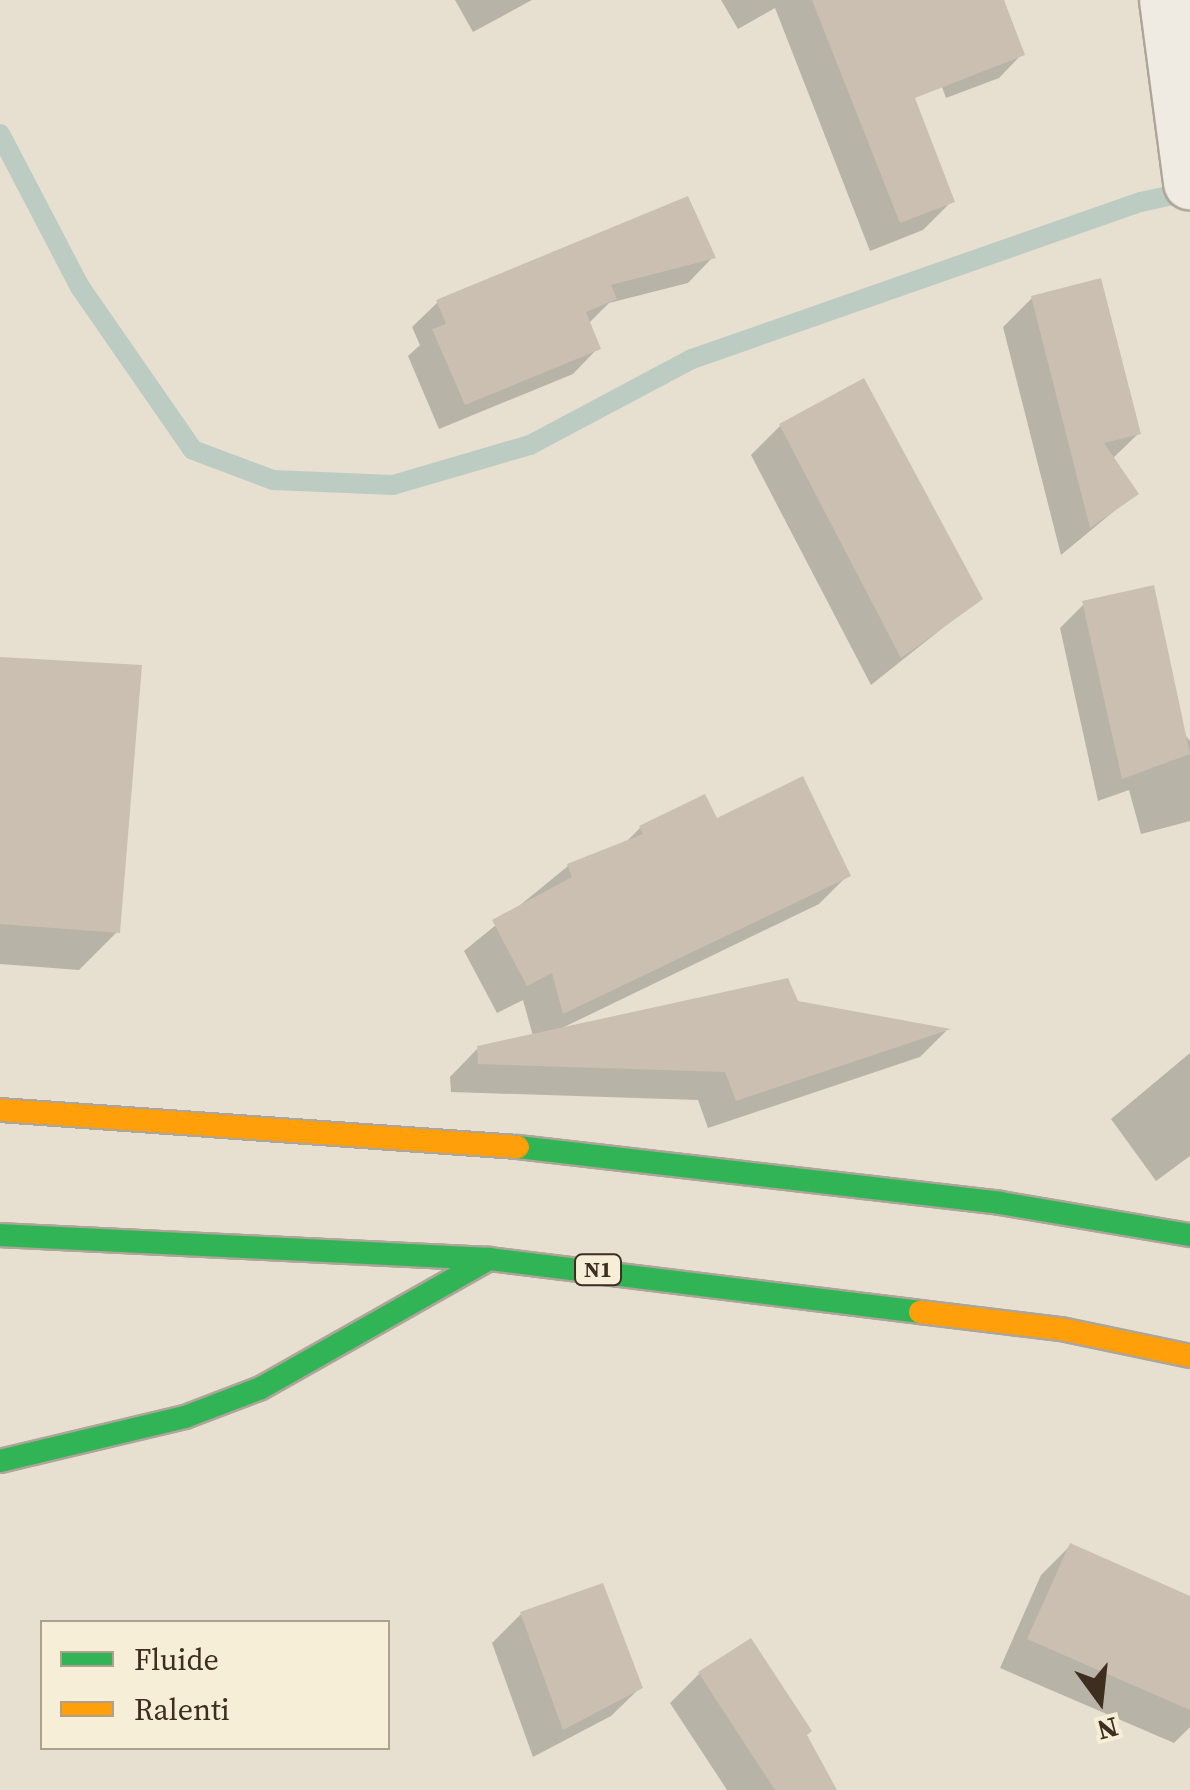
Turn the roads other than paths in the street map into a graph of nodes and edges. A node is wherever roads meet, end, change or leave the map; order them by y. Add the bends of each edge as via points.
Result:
1 (1166, 0) edge
2 (1188, 172) edge
3 (0, 1110) edge
4 (0, 1235) edge
5 (1190, 1235) edge
6 (489, 1258) junction
7 (1190, 1356) edge
8 (0, 1461) edge

1 - 2 street
3 - 5 main road via 518,1147 1000,1203
4 - 6 main road, N1
6 - 7 main road, N1 via 1061,1329
6 - 8 main road via 261,1388 185,1417

